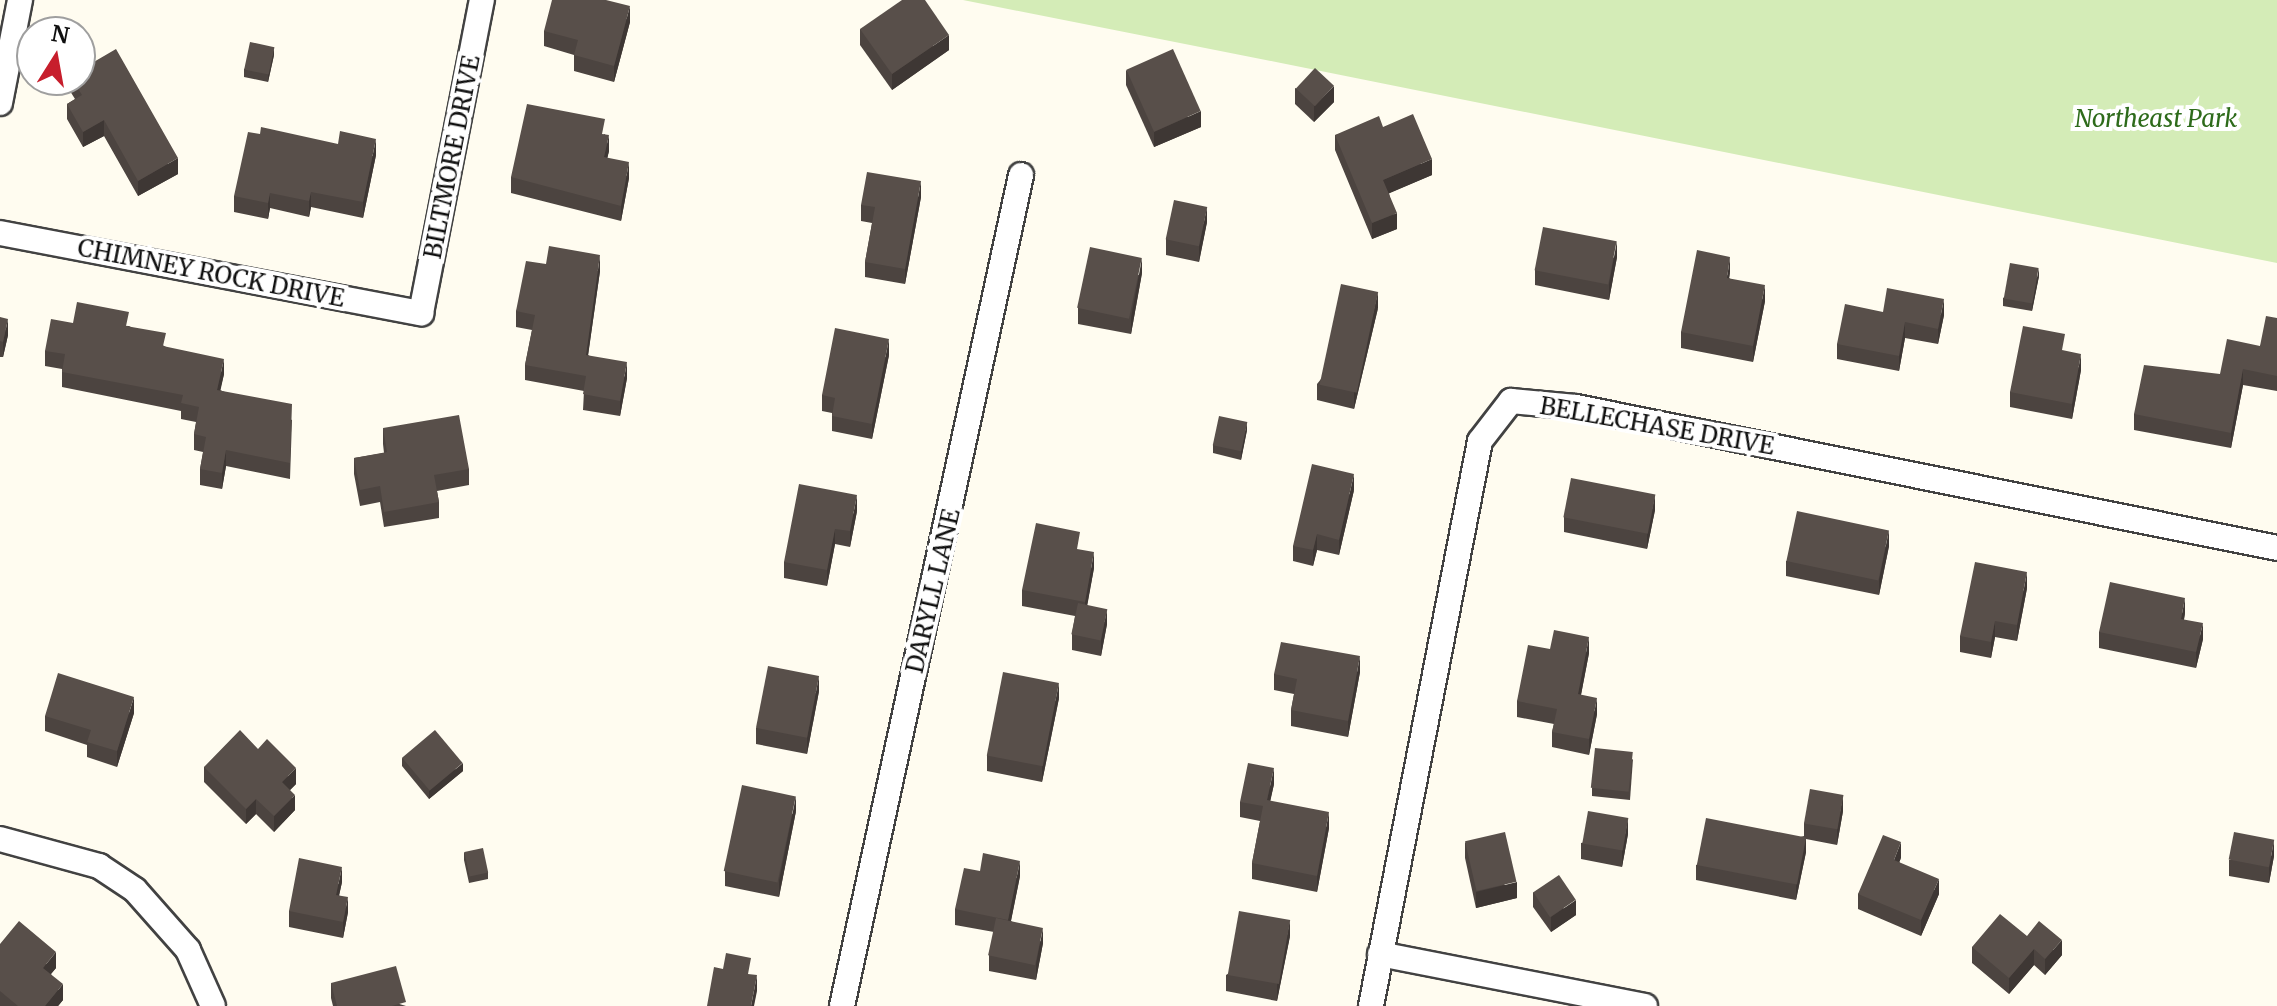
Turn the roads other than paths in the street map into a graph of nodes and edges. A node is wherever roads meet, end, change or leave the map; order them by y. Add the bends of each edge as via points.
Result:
1 (20, 0) edge
2 (482, 0) edge
3 (0, 103) edge
4 (1021, 175) dead end
5 (0, 233) edge
6 (421, 313) joint
7 (2277, 548) edge
8 (0, 839) edge
9 (1380, 954) junction
10 (213, 1006) edge
11 (842, 1006) edge
12 (1371, 1006) edge
13 (1645, 1006) edge

1 - 3 street
2 - 6 street, BILTMORE DRIVE
4 - 11 street, DARYLL LANE
5 - 6 street, CHIMNEY ROCK DRIVE
7 - 9 street, BELLECHASE DRIVE via 1599,411 1511,401 1480,441
8 - 10 street via 99,866 135,890 188,950
9 - 12 street, BELLECHASE DRIVE
9 - 13 street

